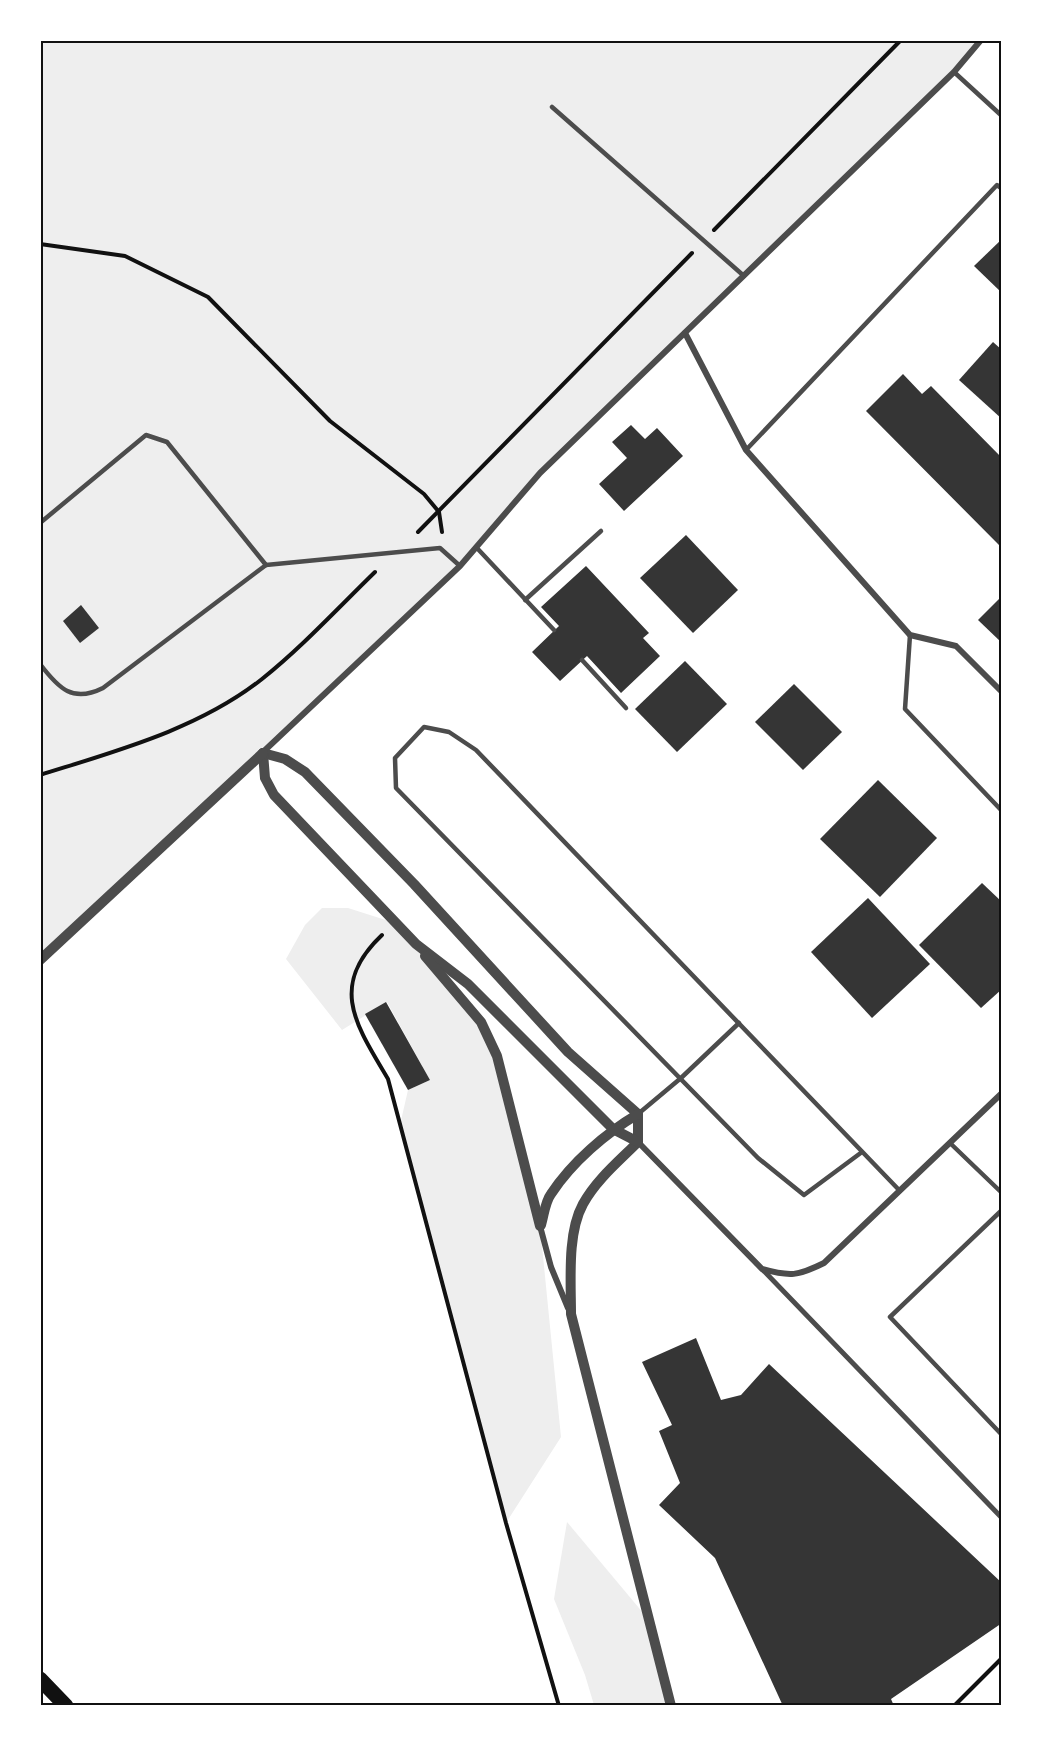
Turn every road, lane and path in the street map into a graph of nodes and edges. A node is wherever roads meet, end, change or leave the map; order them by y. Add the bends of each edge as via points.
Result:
1 (901, 40) edge
2 (981, 40) edge
3 (954, 72) junction
4 (552, 107) dead end
5 (1002, 116) edge
6 (1002, 180) edge
7 (997, 185) junction
8 (1002, 189) edge
9 (704, 241) junction
10 (40, 244) edge
11 (744, 276) junction
12 (685, 333) junction
13 (746, 450) junction
14 (439, 512) junction
15 (40, 523) edge
16 (601, 531) dead end
17 (476, 547) junction
18 (440, 548) junction
19 (397, 552) junction
20 (266, 565) junction
21 (460, 566) junction
22 (525, 600) junction
23 (554, 630) dead end
24 (910, 635) junction
25 (582, 660) dead end
26 (40, 664) edge
27 (1002, 692) edge
28 (626, 708) dead end
29 (262, 753) junction
30 (40, 775) edge
31 (1002, 811) edge
32 (395, 922) junction
33 (416, 944) junction
34 (40, 960) edge
35 (739, 1023) junction
36 (681, 1078) junction
37 (1002, 1092) edge
38 (638, 1114) junction
39 (613, 1129) junction
40 (638, 1142) junction
41 (950, 1143) junction
42 (862, 1152) junction
43 (900, 1191) junction
44 (1002, 1193) edge
45 (1002, 1210) edge
46 (540, 1226) junction
47 (762, 1269) junction
48 (571, 1314) junction
49 (1002, 1435) edge
50 (1002, 1518) edge
51 (1002, 1658) edge
52 (40, 1679) edge
53 (66, 1706) edge
54 (559, 1706) edge
55 (671, 1706) edge
56 (954, 1706) edge

1 - 9 path
2 - 3 street
3 - 5 lane
3 - 11 street
4 - 9 lane
6 - 7 lane
7 - 8 lane
7 - 13 lane
9 - 11 lane
9 - 14 path
10 - 14 path via 125,256 208,297 330,421 408,480
11 - 12 street
12 - 13 street
12 - 17 street via 540,473
13 - 24 street
14 - 18 path via 443,527
14 - 19 path
15 - 20 lane via 146,435 167,442
16 - 22 lane
17 - 21 street
17 - 22 lane
18 - 19 lane
18 - 21 lane
19 - 20 lane
19 - 30 path via 262,679 234,698 135,745
20 - 26 lane via 90,694 67,692
21 - 29 street
22 - 23 lane
24 - 27 street via 956,646
24 - 31 lane via 905,710
25 - 28 lane
29 - 32 street via 265,778 274,795
29 - 34 street
29 - 38 street via 285,759 305,772 568,1052
32 - 33 street
32 - 54 path via 355,968 351,1006 359,1031 388,1079
33 - 39 street via 468,984
33 - 46 street via 481,1022 497,1056
35 - 36 lane
35 - 36 lane via 476,750 449,732 424,727 395,758 396,788
35 - 42 lane
36 - 38 lane
36 - 42 lane via 758,1158 804,1195
37 - 41 street
38 - 39 street
38 - 40 street
39 - 40 street
39 - 46 street via 550,1195
40 - 47 street
40 - 48 street via 582,1206 572,1247
41 - 43 street
41 - 44 lane
42 - 43 lane
43 - 47 street via 824,1263 786,1276
45 - 49 lane via 890,1317
46 - 48 street via 551,1267
47 - 50 street
48 - 55 street
51 - 56 path
52 - 53 main road

